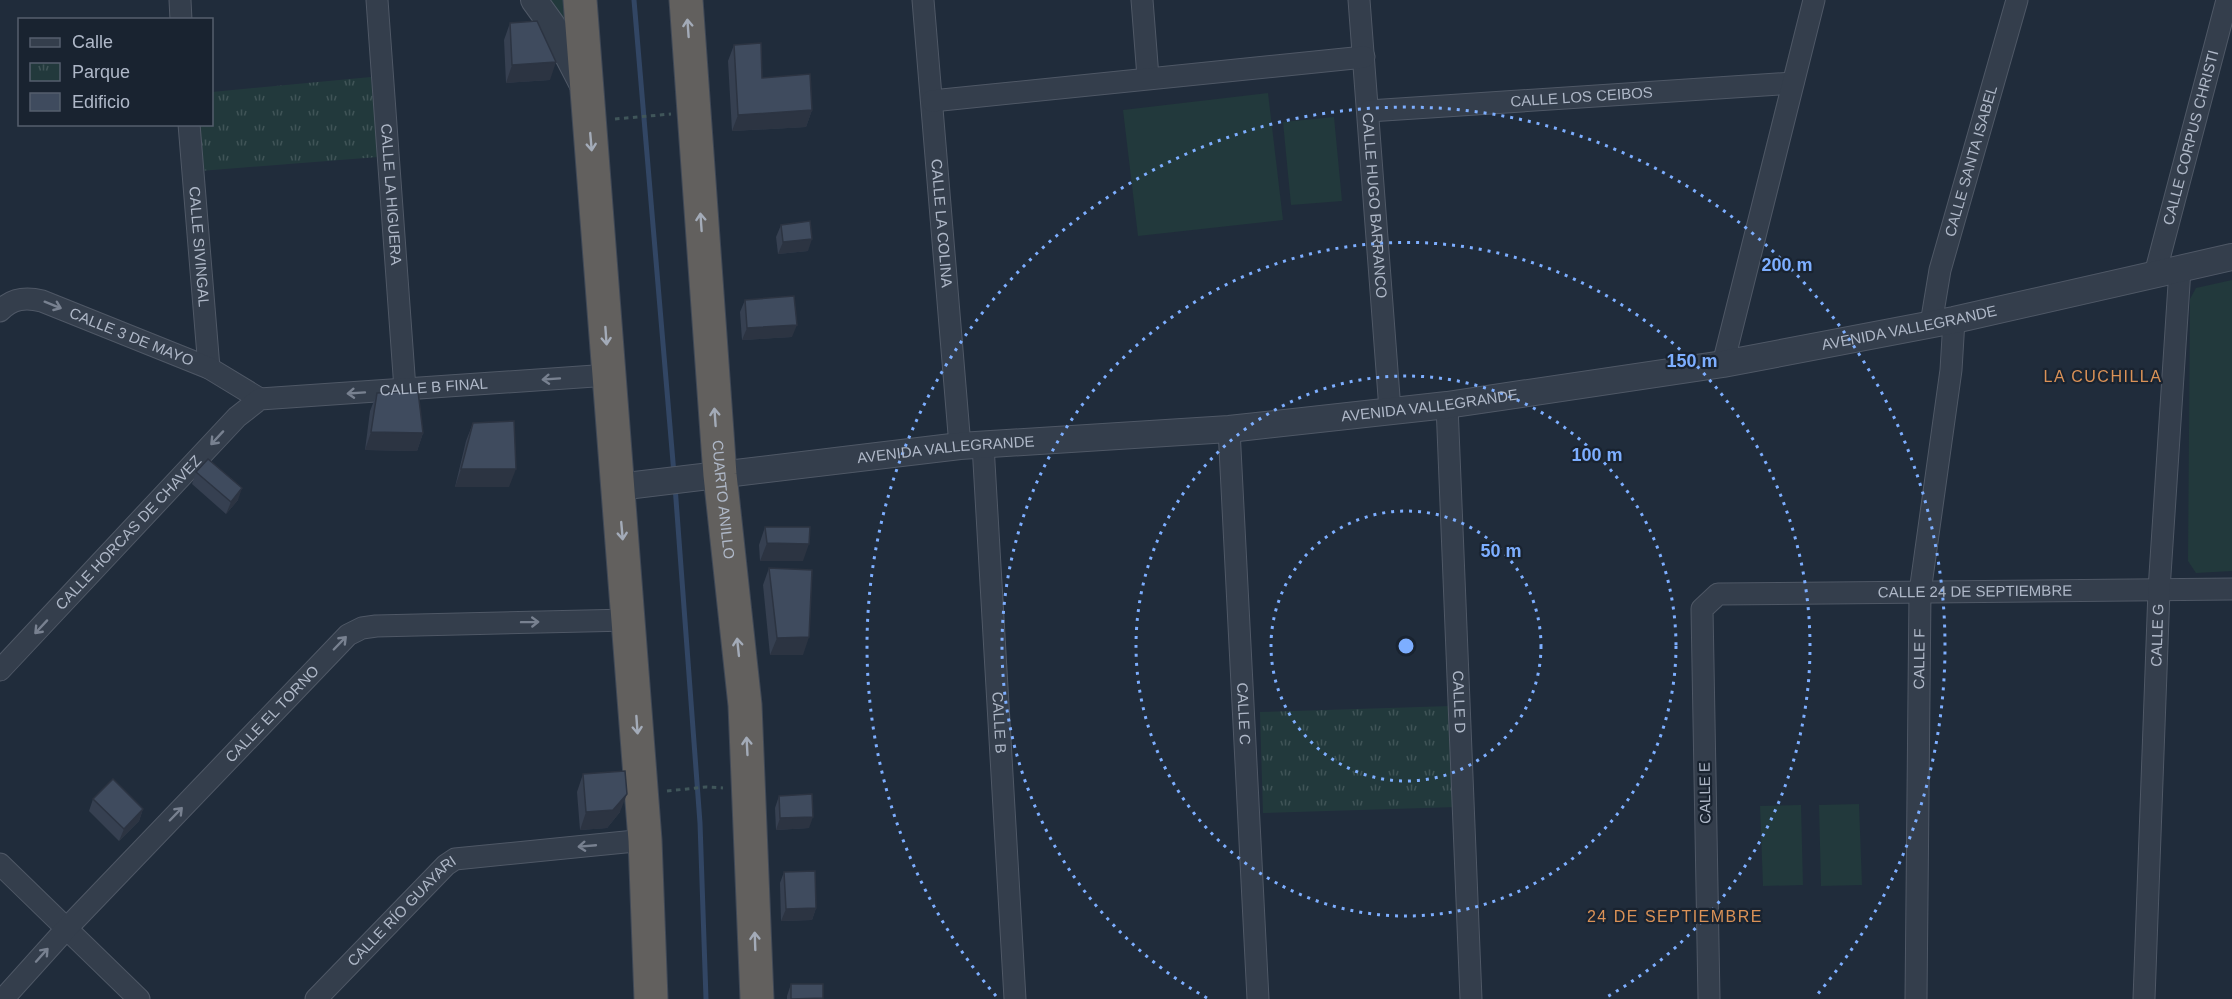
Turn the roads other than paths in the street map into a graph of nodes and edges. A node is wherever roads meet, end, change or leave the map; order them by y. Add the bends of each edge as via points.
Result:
1 (180, 0) edge
2 (377, 0) edge
3 (534, 0) edge
4 (580, 0) edge
5 (686, 0) edge
6 (923, 0) edge
7 (1142, 0) edge
8 (1359, 0) edge
9 (1814, 0) edge
10 (2017, 0) edge
11 (2227, 0) edge
12 (181, 18) edge
13 (1364, 57) junction
14 (1148, 77) junction
15 (1793, 83) junction
16 (587, 93) junction
17 (932, 101) junction
18 (1369, 111) junction
19 (189, 126) edge
20 (2232, 257) edge
21 (2180, 269) junction
22 (2155, 274) junction
23 (1, 305) edge
24 (1943, 322) junction
25 (1723, 364) junction
26 (209, 368) junction
27 (609, 375) junction
28 (405, 389) junction
29 (260, 399) junction
30 (1447, 405) junction
31 (1390, 410) junction
32 (1229, 429) junction
33 (971, 446) junction
34 (704, 477) junction
35 (618, 487) junction
36 (2232, 589) edge
37 (2159, 590) junction
38 (1920, 592) junction
39 (1718, 594) joint
40 (629, 620) junction
41 (0, 670) edge
42 (645, 840) junction
43 (0, 864) edge
44 (67, 928) junction
45 (3, 999) edge
46 (139, 999) edge
47 (316, 999) edge
48 (651, 999) edge
49 (758, 999) edge
50 (1015, 999) edge
51 (1258, 999) edge
52 (1471, 999) edge
53 (1708, 999) edge
54 (1916, 999) edge
55 (2144, 999) edge

1 - 12 street
2 - 28 street, CALLE LA HIGUERA
3 - 16 street
4 - 16 highway
34 -> 5 highway, CUARTO ANILLO
6 - 17 street, CALLE LA COLINA
7 - 14 street
8 - 13 street, CALLE HUGO BARRANCO
9 - 15 street
10 - 24 street, CALLE SANTA ISABEL via 1940,270
11 - 22 street, CALLE CORPUS CHRISTI
13 - 14 street
13 - 18 street, CALLE HUGO BARRANCO
14 - 17 street
15 - 18 street, CALLE LOS CEIBOS
15 - 25 street
16 -> 27 highway
17 - 33 street, CALLE LA COLINA
18 - 31 street, CALLE HUGO BARRANCO
19 - 26 street, CALLE SIVINGAL
20 - 21 street, AVENIDA VALLEGRANDE
21 - 22 street, AVENIDA VALLEGRANDE
21 - 37 street, CALLE G
22 - 24 street, AVENIDA VALLEGRANDE
23 -> 26 street, CALLE 3 DE MAYO via 17,299 42,301
24 - 25 street, AVENIDA VALLEGRANDE
24 - 38 street, CALLE F via 1951,370
25 - 30 street, AVENIDA VALLEGRANDE
26 - 29 street, CALLE 3 DE MAYO
27 -> 28 street, CALLE B FINAL
27 - 35 highway
28 -> 29 street, CALLE B FINAL
29 -> 41 street, CALLE HORCAS DE CHAVEZ via 237,417
30 - 31 street, AVENIDA VALLEGRANDE
30 - 52 street, CALLE D
31 - 32 street, AVENIDA VALLEGRANDE
32 - 33 street, AVENIDA VALLEGRANDE
32 - 51 street, CALLE C
33 - 34 street, AVENIDA VALLEGRANDE
33 - 50 street, CALLE B
34 - 35 street, AVENIDA VALLEGRANDE
49 -> 34 highway, CUARTO ANILLO via 745,705
35 -> 40 highway
36 - 37 street, CALLE 24 DE SEPTIEMBRE
37 - 38 street, CALLE 24 DE SEPTIEMBRE
37 - 55 street, CALLE G
38 - 39 street, CALLE 24 DE SEPTIEMBRE
38 - 54 street, CALLE F
39 - 53 street, CALLE E via 1702,609
40 -> 42 highway
44 -> 40 street, CALLE EL TORNO via 348,635 376,626
42 -> 47 street, CALLE RÍO GUAYARI via 454,859
42 - 48 highway
43 - 44 street
45 -> 44 street, CALLE EL TORNO
44 - 46 street

